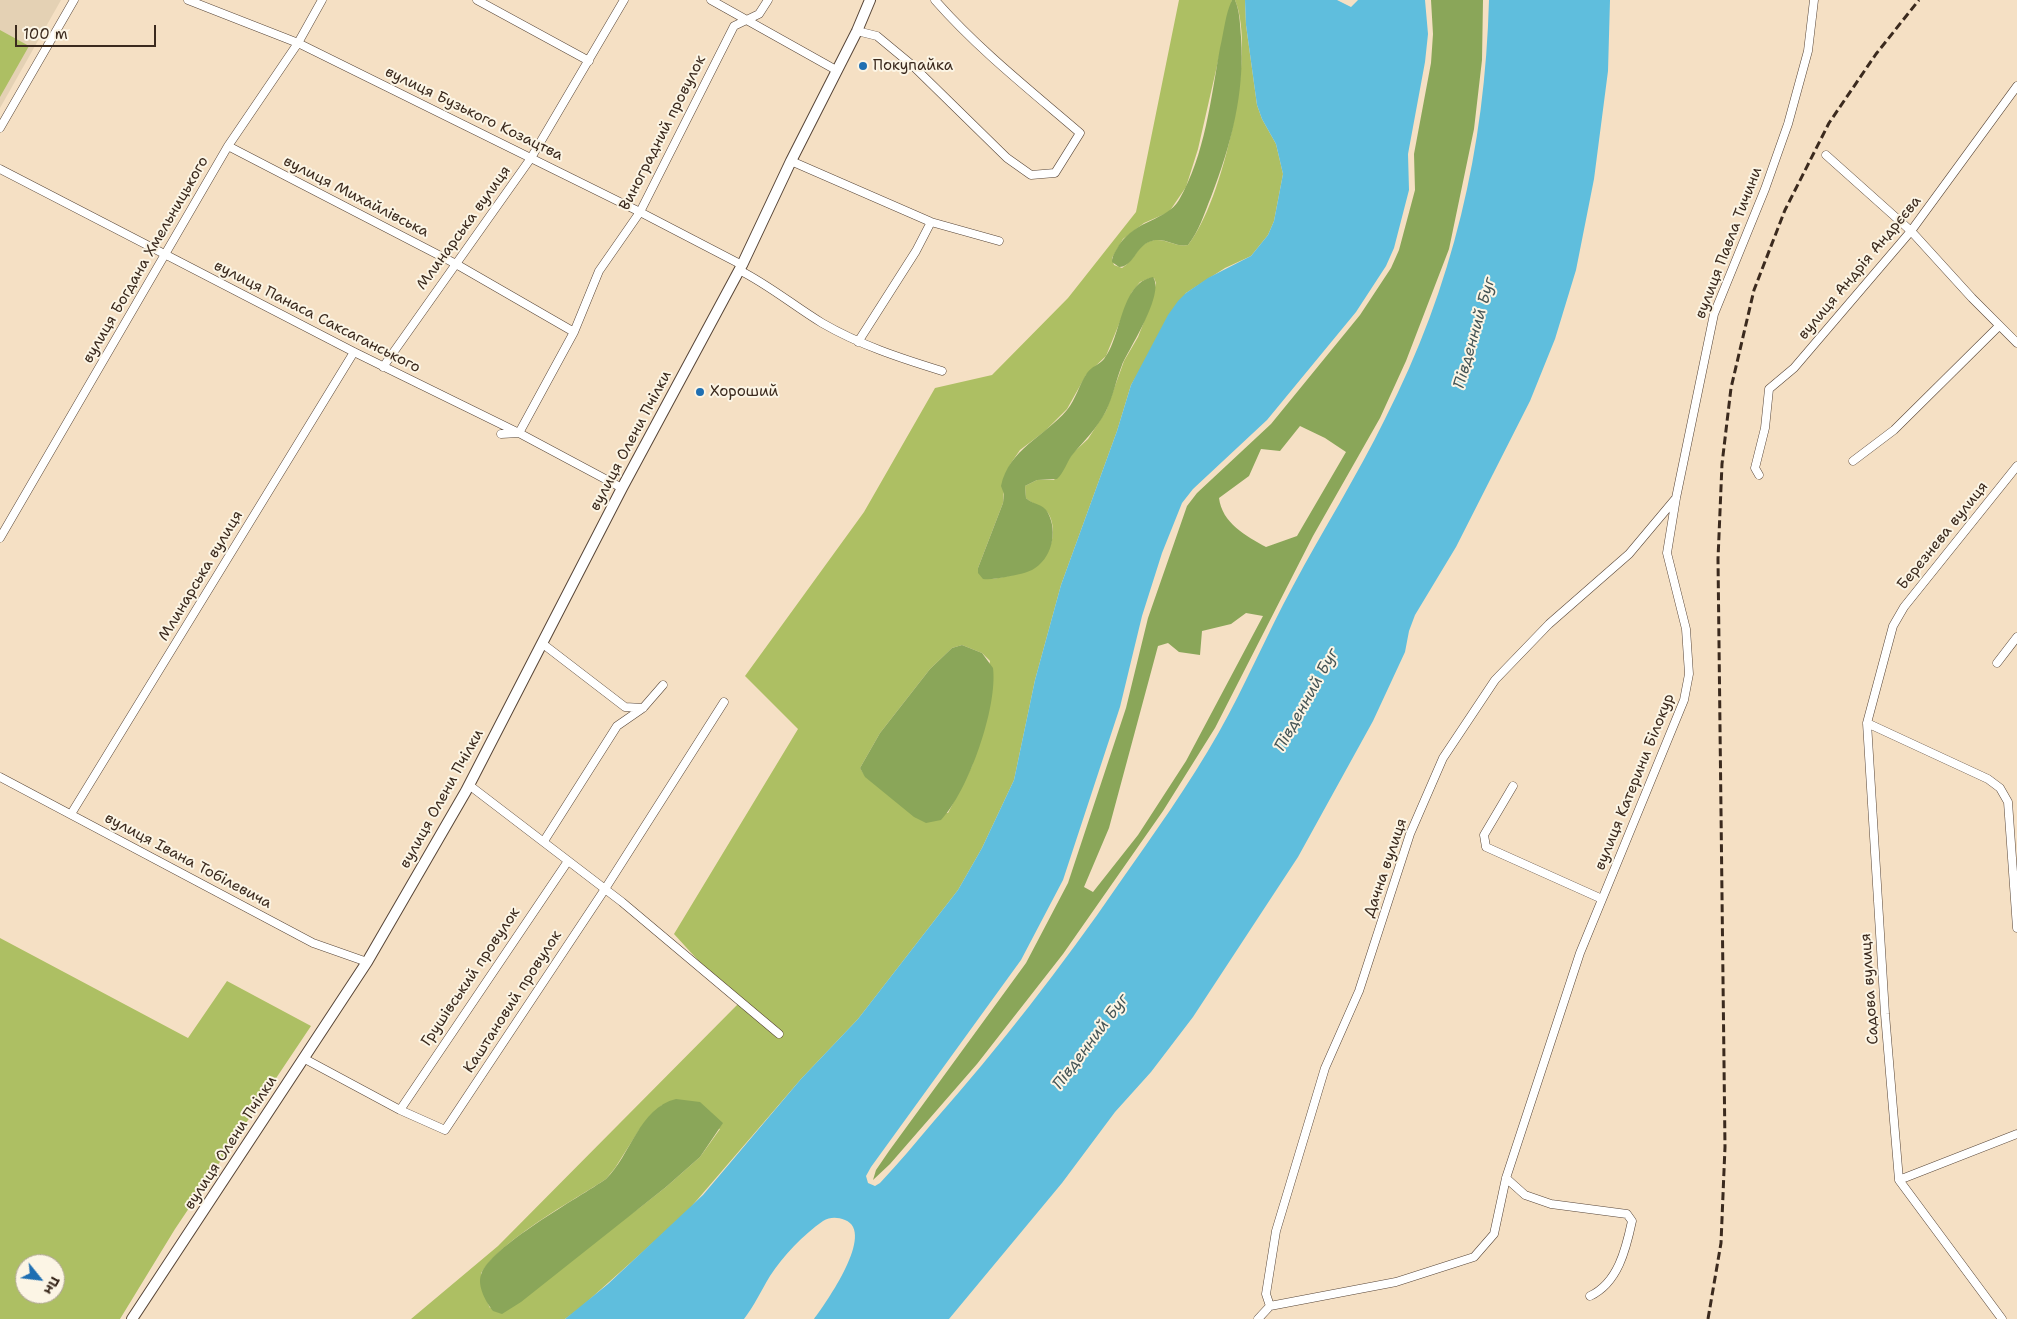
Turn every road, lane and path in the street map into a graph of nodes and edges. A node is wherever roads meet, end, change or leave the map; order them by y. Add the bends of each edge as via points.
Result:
1 (74, 0) edge
2 (188, 0) edge
3 (322, 0) edge
4 (477, 0) edge
5 (624, 0) edge
6 (711, 0) edge
7 (768, 0) edge
8 (870, 0) edge
9 (935, 0) edge
10 (1814, 0) edge
11 (747, 20) junction
12 (857, 31) junction
13 (298, 43) junction
14 (588, 61) junction
15 (836, 70) junction
16 (2017, 86) edge
17 (0, 128) edge
18 (228, 146) junction
19 (1826, 155) dead end
20 (531, 158) junction
21 (790, 161) junction
22 (0, 169) edge
23 (640, 212) junction
24 (931, 222) junction
25 (1911, 231) junction
26 (1000, 241) dead end
27 (164, 254) junction
28 (456, 264) junction
29 (740, 267) junction
30 (1999, 326) junction
31 (574, 332) junction
32 (858, 342) junction
33 (2017, 343) edge
34 (354, 352) junction
35 (383, 366) junction
36 (942, 371) dead end
37 (519, 433) junction
38 (501, 434) dead end
39 (1852, 460) dead end
40 (2017, 466) edge
41 (1759, 476) dead end
42 (622, 488) junction
43 (1676, 498) junction
44 (0, 538) edge
45 (1893, 626) joint
46 (2017, 637) edge
47 (543, 644) junction
48 (1997, 663) dead end
49 (663, 685) dead end
50 (724, 702) dead end
51 (643, 708) junction
52 (1867, 723) junction
53 (0, 777) edge
54 (469, 786) junction
55 (1513, 786) dead end
56 (71, 814) junction
57 (544, 841) junction
58 (568, 860) junction
59 (605, 889) junction
60 (1602, 899) junction
61 (2017, 928) edge
62 (367, 962) junction
63 (779, 1034) dead end
64 (305, 1059) junction
65 (400, 1110) junction
66 (2017, 1134) edge
67 (1506, 1178) junction
68 (1899, 1180) junction
69 (1590, 1296) dead end
70 (1270, 1306) junction
71 (132, 1319) edge
72 (1258, 1319) edge
73 (2002, 1319) edge

1 - 17 street
2 - 13 street, вулиця Бузького Козацтва
3 - 13 street, вулиця Богдана Хмельницького
4 - 14 street
5 - 14 street, Млинарська вулиця
6 - 11 street
7 - 11 street, Виноградний провулок via 759,14
8 - 12 street, вулиця Олени Пчілки
9 - 12 street via 986,52 1080,133 1055,173 1031,175 1007,158 912,65 877,36
10 - 43 street, вулиця Павла Тичини via 1808,51 1788,124 1714,314
11 - 15 street
11 - 23 street, Виноградний провулок via 734,26
12 - 15 street, вулиця Олени Пчілки
13 - 18 street, вулиця Богдана Хмельницького
13 - 20 street, вулиця Бузького Козацтва
14 - 20 street, Млинарська вулиця
15 - 21 street, вулиця Олени Пчілки
16 - 25 street, вулиця Андрія Андрєєва
18 - 27 street, вулиця Богдана Хмельницького
18 - 28 street, вулиця Михайлівська
19 - 25 street
20 - 23 street, вулиця Бузького Козацтва
20 - 28 street, Млинарська вулиця
21 - 24 street
21 - 29 street, вулиця Олени Пчілки
22 - 27 street, вулиця Панаса Саксаганського
23 - 29 street, вулиця Бузького Козацтва
23 - 31 street, Виноградний провулок via 599,271
24 - 26 street
24 - 32 street
25 - 30 street
25 - 41 street, вулиця Андрія Андрєєва via 1794,368 1769,389 1765,428 1755,468
27 - 34 street, вулиця Панаса Саксаганського
27 - 44 street, вулиця Богдана Хмельницького
28 - 31 street, вулиця Михайлівська
28 - 35 street, Млинарська вулиця
29 - 32 street via 821,322
29 - 42 street, вулиця Олени Пчілки
30 - 33 street
30 - 39 street via 1894,430
31 - 37 street, Виноградний провулок
32 - 36 street
34 - 35 street, вулиця Панаса Саксаганського
34 - 56 street, Млинарська вулиця
35 - 37 street, вулиця Панаса Саксаганського
37 - 38 street
37 - 42 street, вулиця Панаса Саксаганського
40 - 45 street, Березнева вулиця via 1904,607
42 - 47 street, вулиця Олени Пчілки
43 - 60 street, вулиця Катерини Білокур via 1667,553 1686,629 1688,683 1684,700
43 - 70 street, Дачна вулиця via 1629,554 1549,624 1495,680 1443,758 1410,834 1359,992 1325,1068 1276,1231 1266,1294
45 - 52 street, Садова вулиця
46 - 48 street
47 - 51 street via 625,707
47 - 54 street, вулиця Олени Пчілки
49 - 51 street
50 - 59 street, Каштановий провулок
51 - 57 street via 617,726
52 - 61 street via 1988,779 2000,788 2008,802
52 - 68 street, Садова вулиця
53 - 56 street, вулиця Івана Тобілевича
54 - 57 street
54 - 62 street, вулиця Олени Пчілки
55 - 60 street via 1484,835 1486,847
56 - 62 street, вулиця Івана Тобілевича via 313,943
57 - 58 street
58 - 59 street
58 - 65 street, Грушівський провулок
59 - 63 street
59 - 65 street, Каштановий провулок via 445,1130
60 - 67 street, вулиця Катерини Білокур via 1580,953
62 - 64 street, вулиця Олени Пчілки
64 - 65 street
64 - 71 street, вулиця Олени Пчілки
66 - 68 street
67 - 69 street via 1525,1195 1551,1204 1627,1214 1632,1221 1614,1276 1602,1290
67 - 70 street, вулиця Катерини Білокур via 1494,1234 1474,1257 1396,1282
68 - 73 street
70 - 72 street

